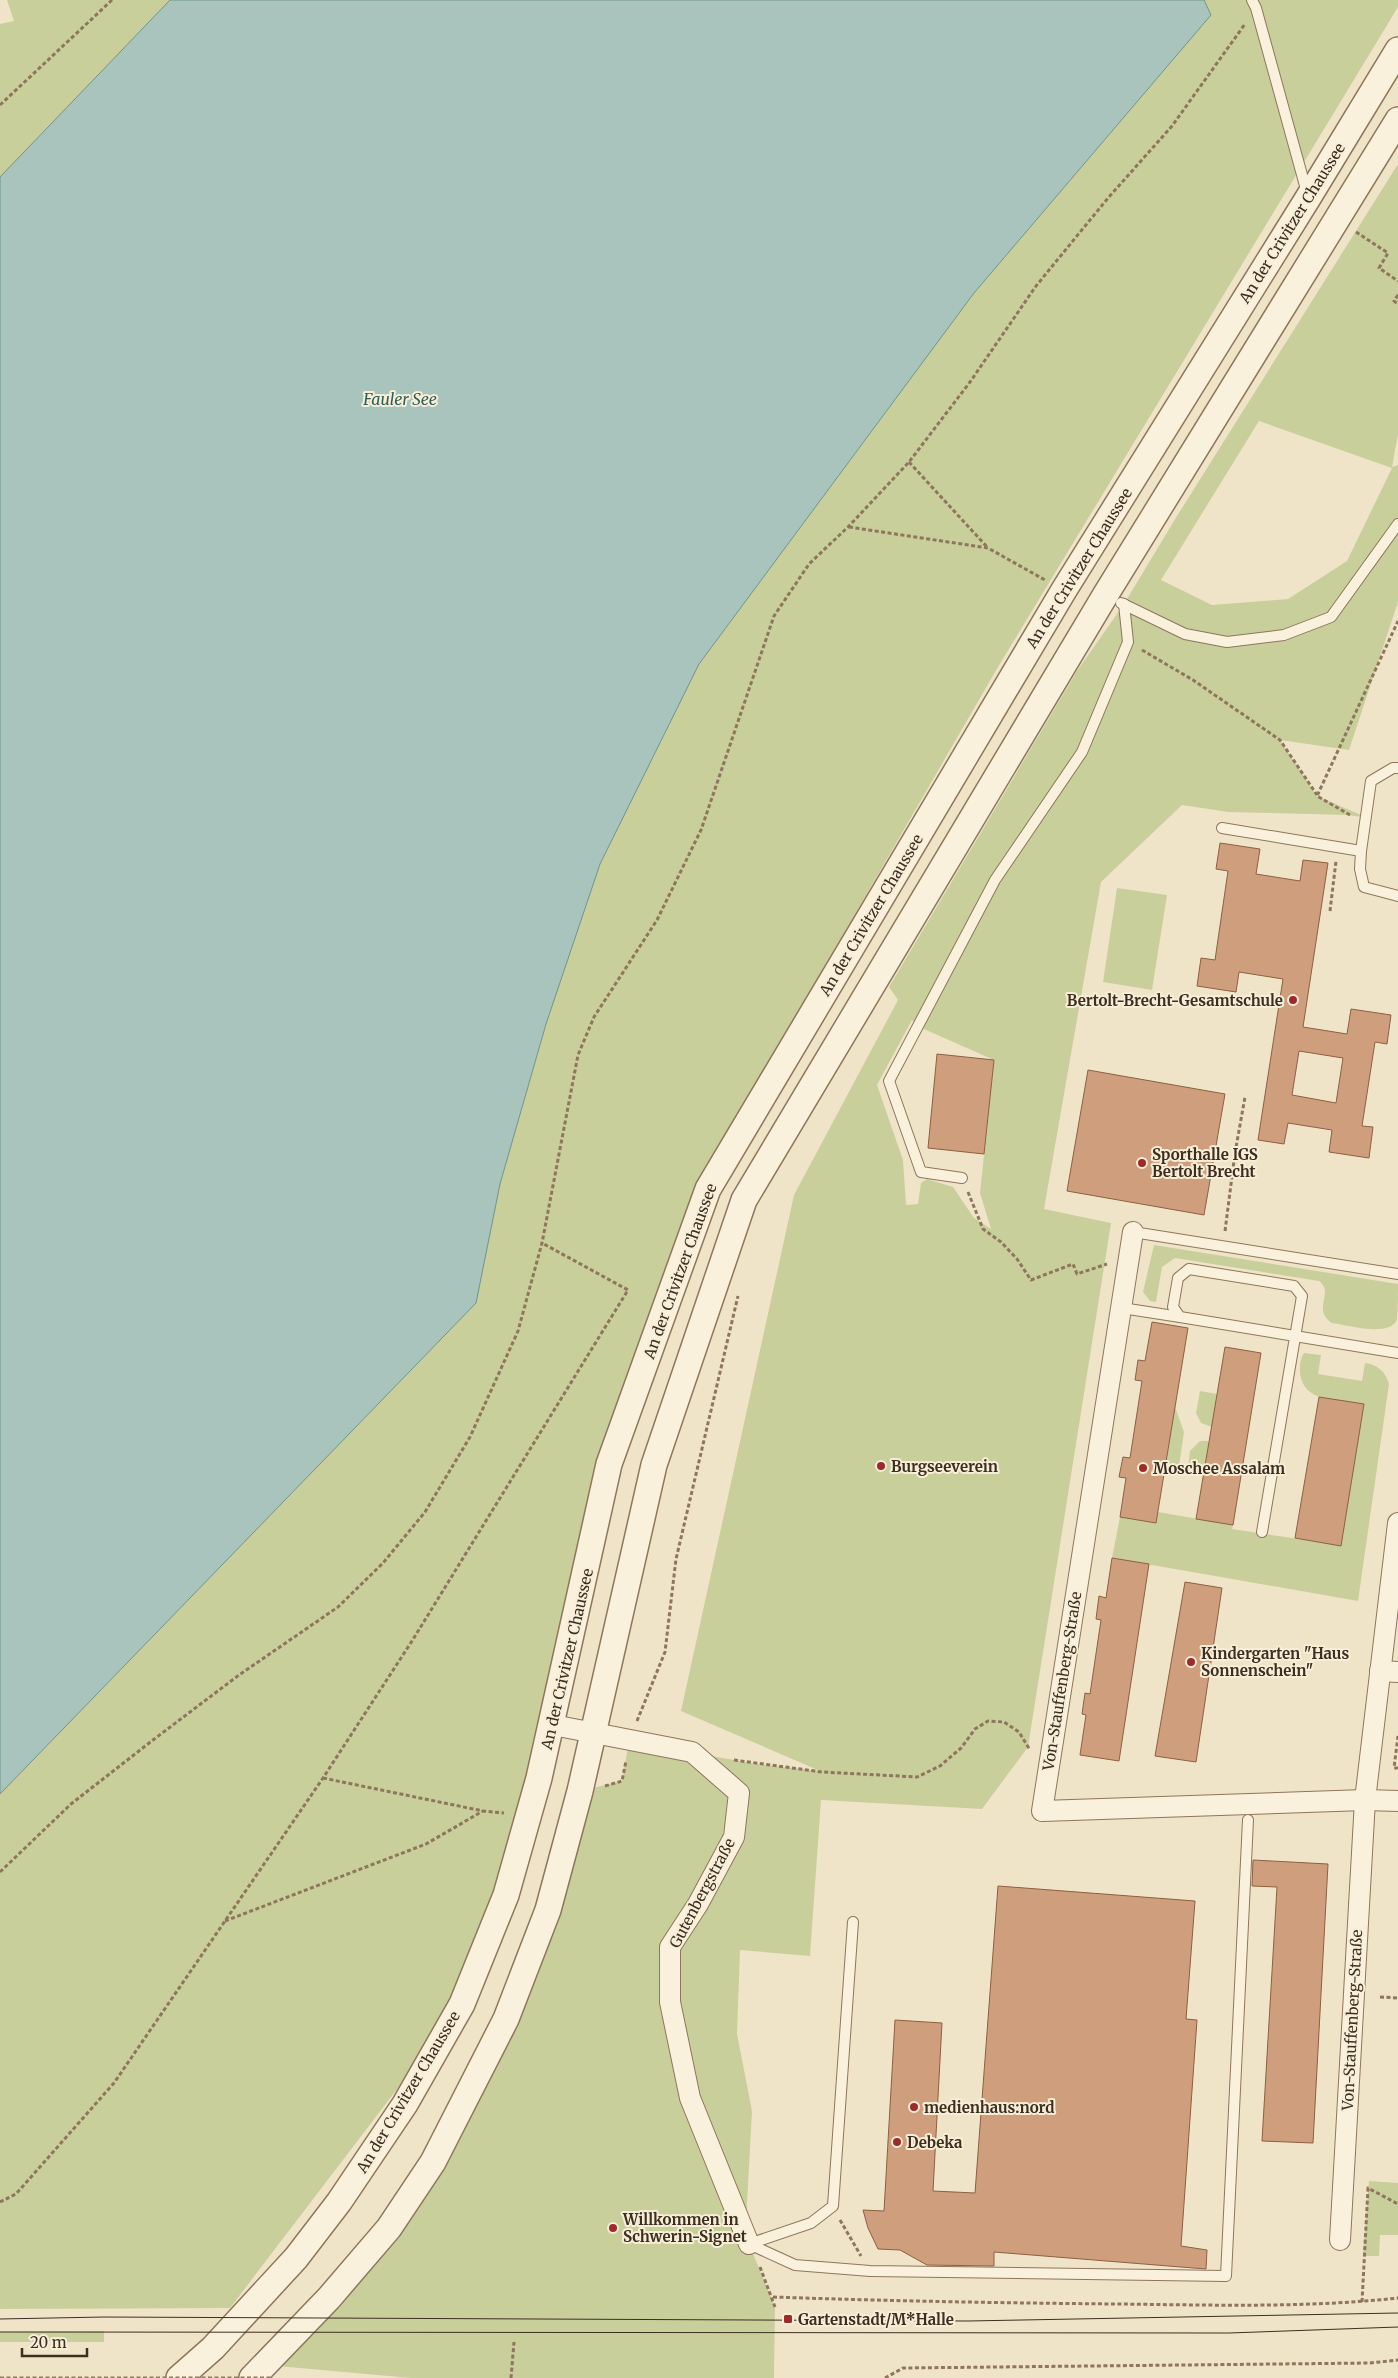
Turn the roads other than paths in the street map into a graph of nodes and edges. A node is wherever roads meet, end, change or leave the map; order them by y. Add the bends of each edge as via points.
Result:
1 (1254, 4) edge
2 (1398, 50) edge
3 (1398, 120) edge
4 (1308, 198) junction
5 (1398, 524) edge
6 (1115, 599) junction
7 (1398, 768) edge
8 (1222, 828) dead end
9 (1361, 851) junction
10 (1398, 896) edge
11 (962, 1178) road end
12 (1133, 1232) joint
13 (1398, 1274) edge
14 (1122, 1308) junction
15 (1180, 1316) junction
16 (1295, 1336) junction
17 (1398, 1353) edge
18 (1398, 1523) edge
19 (1262, 1532) dead end
20 (1389, 1671) edge
21 (553, 1725) junction
22 (593, 1734) junction
23 (1365, 1800) junction
24 (1398, 1801) edge
25 (1248, 1820) dead end
26 (853, 1922) dead end
27 (1340, 2240) dead end
28 (749, 2244) junction
29 (179, 2378) edge
30 (252, 2378) edge

1 - 4 lane
2 - 4 street, An der Crivitzer Chaussee
3 - 6 street
4 - 21 street, An der Crivitzer Chaussee via 1064,590 708,1189 609,1464
5 - 6 lane via 1331,616 1284,635 1228,642 1185,634
6 - 11 lane via 1128,642 1082,752 995,880 889,1081 921,1172
6 - 22 street via 744,1200 654,1465
7 - 9 lane via 1372,780
8 - 9 lane
9 - 10 lane via 1360,870 1364,887
12 - 13 lane
12 - 14 street, Von-Stauffenberg-Straße
14 - 15 lane
14 - 23 street, Von-Stauffenberg-Straße via 1042,1811
15 - 16 lane
15 - 16 lane via 1173,1307 1178,1278 1189,1269 1294,1286 1302,1296
16 - 17 lane
16 - 19 lane
18 - 20 street, Von-Stauffenberg-Straße
20 - 23 street, Von-Stauffenberg-Straße
21 - 22 street, Gutenbergstraße
21 - 29 street, An der Crivitzer Chaussee via 506,1895 462,2004 405,2104 301,2251 213,2348
22 - 28 street, Gutenbergstraße via 692,1752 739,1793 734,1837 698,1904 670,1947 670,2002 690,2098
22 - 30 street via 548,1910 506,2019 433,2162 390,2228 329,2298
23 - 24 street, Von-Stauffenberg-Straße
23 - 27 street, Von-Stauffenberg-Straße
25 - 28 lane via 1226,2276 870,2271 795,2264
26 - 28 lane via 833,2206 811,2223

